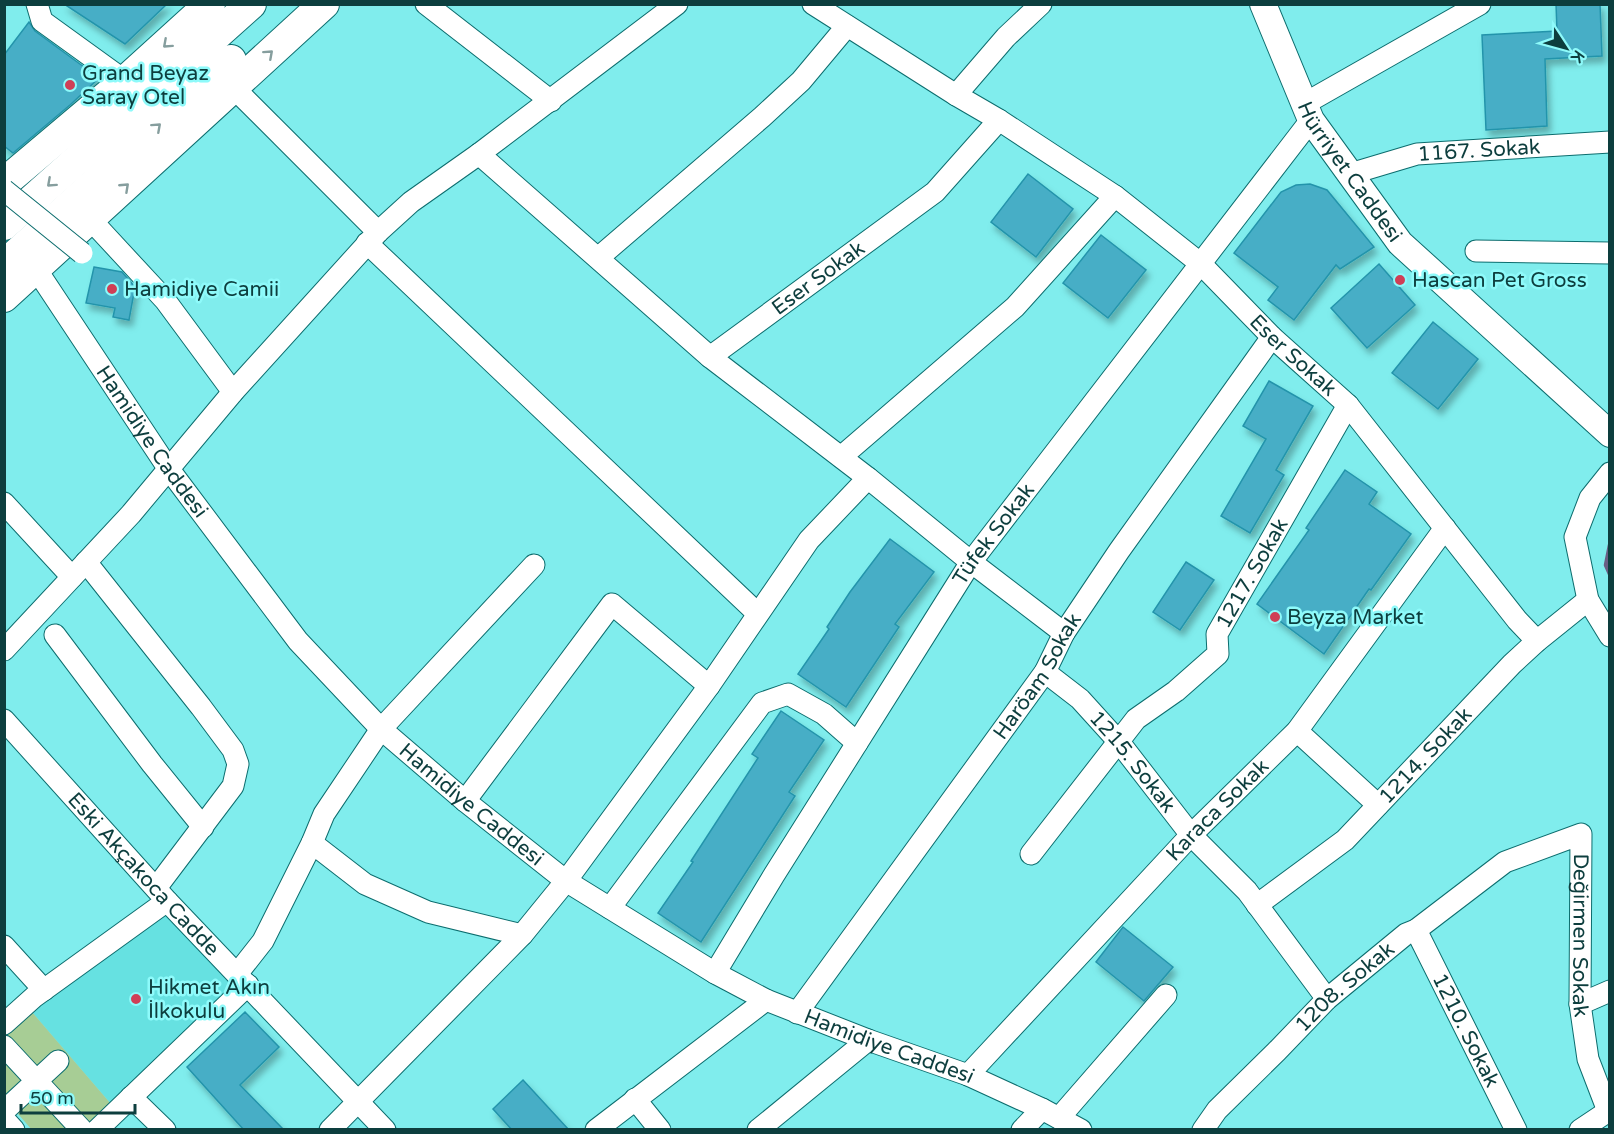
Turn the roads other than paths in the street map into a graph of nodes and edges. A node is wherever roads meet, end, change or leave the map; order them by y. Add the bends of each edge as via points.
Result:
1 (37, 4) edge
2 (210, 4) edge
3 (251, 4) edge
4 (293, 4) edge
5 (324, 4) edge
6 (426, 4) edge
7 (677, 4) edge
8 (813, 4) edge
9 (1041, 4) edge
10 (1263, 4) edge
11 (1480, 4) edge
12 (847, 26) junction
13 (125, 81) junction
14 (233, 87) junction
15 (956, 95) junction
16 (551, 101) junction
17 (1308, 112) junction
18 (999, 120) junction
19 (1610, 142) edge
20 (479, 154) junction
21 (1350, 174) junction
22 (4, 183) edge
23 (4, 190) edge
24 (1115, 196) junction
25 (90, 219) junction
26 (4, 225) edge
27 (373, 238) junction
28 (1476, 251) dead end
29 (82, 253) dead end
30 (1610, 253) edge
31 (598, 258) junction
32 (1201, 264) junction
33 (4, 265) edge
34 (36, 269) junction
35 (4, 297) edge
36 (1272, 337) junction
37 (710, 357) junction
38 (233, 392) junction
39 (1348, 405) junction
40 (1610, 434) edge
41 (841, 457) junction
42 (168, 468) junction
43 (1610, 472) edge
44 (868, 478) junction
45 (4, 503) edge
46 (1445, 528) junction
47 (971, 562) junction
48 (534, 565) dead end
49 (79, 570) junction
50 (1588, 600) junction
51 (758, 613) junction
52 (1064, 633) junction
53 (55, 635) dead end
54 (1610, 636) edge
55 (1537, 641) junction
56 (4, 650) edge
57 (1045, 672) junction
58 (709, 686) junction
59 (4, 720) edge
60 (381, 729) junction
61 (1297, 731) junction
62 (857, 742) junction
63 (1119, 742) junction
64 (465, 801) junction
65 (1378, 805) junction
66 (203, 827) junction
67 (1191, 835) junction
68 (312, 843) junction
69 (1030, 854) dead end
70 (1505, 862) joint
71 (566, 881) junction
72 (162, 894) junction
73 (1257, 905) junction
74 (610, 908) junction
75 (1416, 930) junction
76 (522, 935) junction
77 (4, 946) edge
78 (716, 973) junction
79 (242, 979) junction
80 (44, 990) junction
81 (1610, 991) edge
82 (1166, 995) dead end
83 (1327, 999) junction
84 (766, 1000) junction
85 (1580, 1004) junction
86 (797, 1013) junction
87 (4, 1024) edge
88 (868, 1040) junction
89 (4, 1046) edge
90 (58, 1061) dead end
91 (968, 1075) junction
92 (36, 1080) junction
93 (131, 1097) junction
94 (635, 1099) junction
95 (358, 1101) junction
96 (4, 1111) edge
97 (1609, 1111) edge
98 (1050, 1113) junction
99 (4, 1119) edge
100 (14, 1130) edge
101 (82, 1130) edge
102 (97, 1130) edge
103 (165, 1130) edge
104 (330, 1130) edge
105 (385, 1130) edge
106 (596, 1130) edge
107 (660, 1130) edge
108 (758, 1130) edge
109 (1022, 1130) edge
110 (1081, 1130) edge
111 (1203, 1130) edge
112 (1516, 1130) edge
113 (1580, 1130) edge

1 - 13 street via 42,21
2 -> 13 highway
3 -> 26 highway
33 -> 4 highway
14 -> 5 highway
6 - 16 street
7 - 16 street
8 - 12 street, Eser Sokak
9 - 15 street via 1006,37
10 - 17 main road, Hürriyet Caddesi
11 - 17 street
12 - 15 street, Eser Sokak
12 - 31 street via 785,96
13 - 22 highway
25 -> 14 highway
14 - 27 street
15 - 18 street, Eser Sokak
16 - 20 street
17 - 21 main road, Hürriyet Caddesi
17 - 32 street, Tüfek Sokak
18 - 24 street, Eser Sokak
18 - 37 street, Eser Sokak via 935,192
19 - 21 street, 1167. Sokak via 1417,154
20 - 27 street via 411,202
20 - 31 street
21 - 40 main road, Hürriyet Caddesi via 1400,243
23 - 29 street, bridge
24 - 32 street, Eser Sokak
24 - 41 street via 1015,307
25 - 34 highway
25 - 38 street via 165,300
27 - 38 street
27 - 51 street
28 - 30 street
31 - 37 street
32 - 36 street, Eser Sokak
32 - 47 street, Tüfek Sokak
34 - 35 highway
34 - 42 street, Hamidiye Caddesi
36 - 39 street, Eser Sokak
36 - 52 street, Haröam Sokak
37 - 41 street
38 - 42 street
39 - 46 street, Eser Sokak
39 - 63 street, 1217. Sokak via 1217,634 1218,654 1136,719
41 - 44 street
42 - 49 street
42 - 60 street, Hamidiye Caddesi via 298,641
43 - 50 street via 1590,498 1575,537
44 - 47 street
44 - 51 street via 808,540
45 - 49 street
46 - 55 street, Eser Sokak
46 - 61 street, Karaca Sokak
47 - 52 street
47 - 62 street, Tüfek Sokak
48 - 60 street
49 - 56 street
49 - 66 street via 194,698 233,750 238,764 233,786
50 - 54 street
50 - 55 street, 1214. Sokak
51 - 58 street
52 - 57 street, Haröam Sokak
53 - 66 street
55 - 65 street, 1214. Sokak
57 - 63 street, 1215. Sokak via 1080,699
57 - 86 street, Haröam Sokak
58 - 64 street via 612,604
58 - 71 street
59 - 72 street, Eski Akçakoca Cadde
60 - 64 street, Hamidiye Caddesi
60 - 68 street via 324,814
61 - 65 street
61 - 67 street, Karaca Sokak
62 - 74 street via 824,714 788,694 762,702
62 - 78 street, Tüfek Sokak
63 - 67 street, 1215. Sokak
63 - 69 street
64 - 71 street, Hamidiye Caddesi
65 - 73 street, 1214. Sokak via 1345,840
66 - 72 street
67 - 73 street, 1215. Sokak
67 - 91 street, Karaca Sokak
68 - 76 street via 365,884 428,912
68 - 79 street
70 - 75 street, 1208. Sokak
70 - 85 street, Değirmen Sokak via 1581,834
71 - 74 street, Hamidiye Caddesi
71 - 76 street
72 - 79 street, Eski Akçakoca Cadde
72 - 80 street
73 - 83 street, 1215. Sokak
74 - 78 street, Hamidiye Caddesi
75 - 83 street, 1208. Sokak
75 - 112 street, 1210. Sokak
76 - 95 street
77 - 80 street
78 - 84 street, Hamidiye Caddesi
79 - 93 street
79 - 95 street, Eski Akçakoca Cadde
80 - 87 street
81 - 85 street
82 - 98 street
83 - 111 street, 1208. Sokak via 1217,1110
84 - 86 street, Hamidiye Caddesi
84 - 94 street
85 - 97 street, Değirmen Sokak via 1588,1059
86 - 88 street, Hamidiye Caddesi
88 - 91 street, Hamidiye Caddesi
88 - 108 street
89 - 92 street
90 - 92 street
91 - 98 street, Hamidiye Caddesi
92 - 96 street
92 - 101 street
93 - 102 street
93 - 103 street
94 - 106 street
94 - 107 street
95 - 104 street
95 - 105 street, Eski Akçakoca Cadde
97 - 113 street
98 - 109 street
98 - 110 street, Hamidiye Caddesi
99 - 100 street

